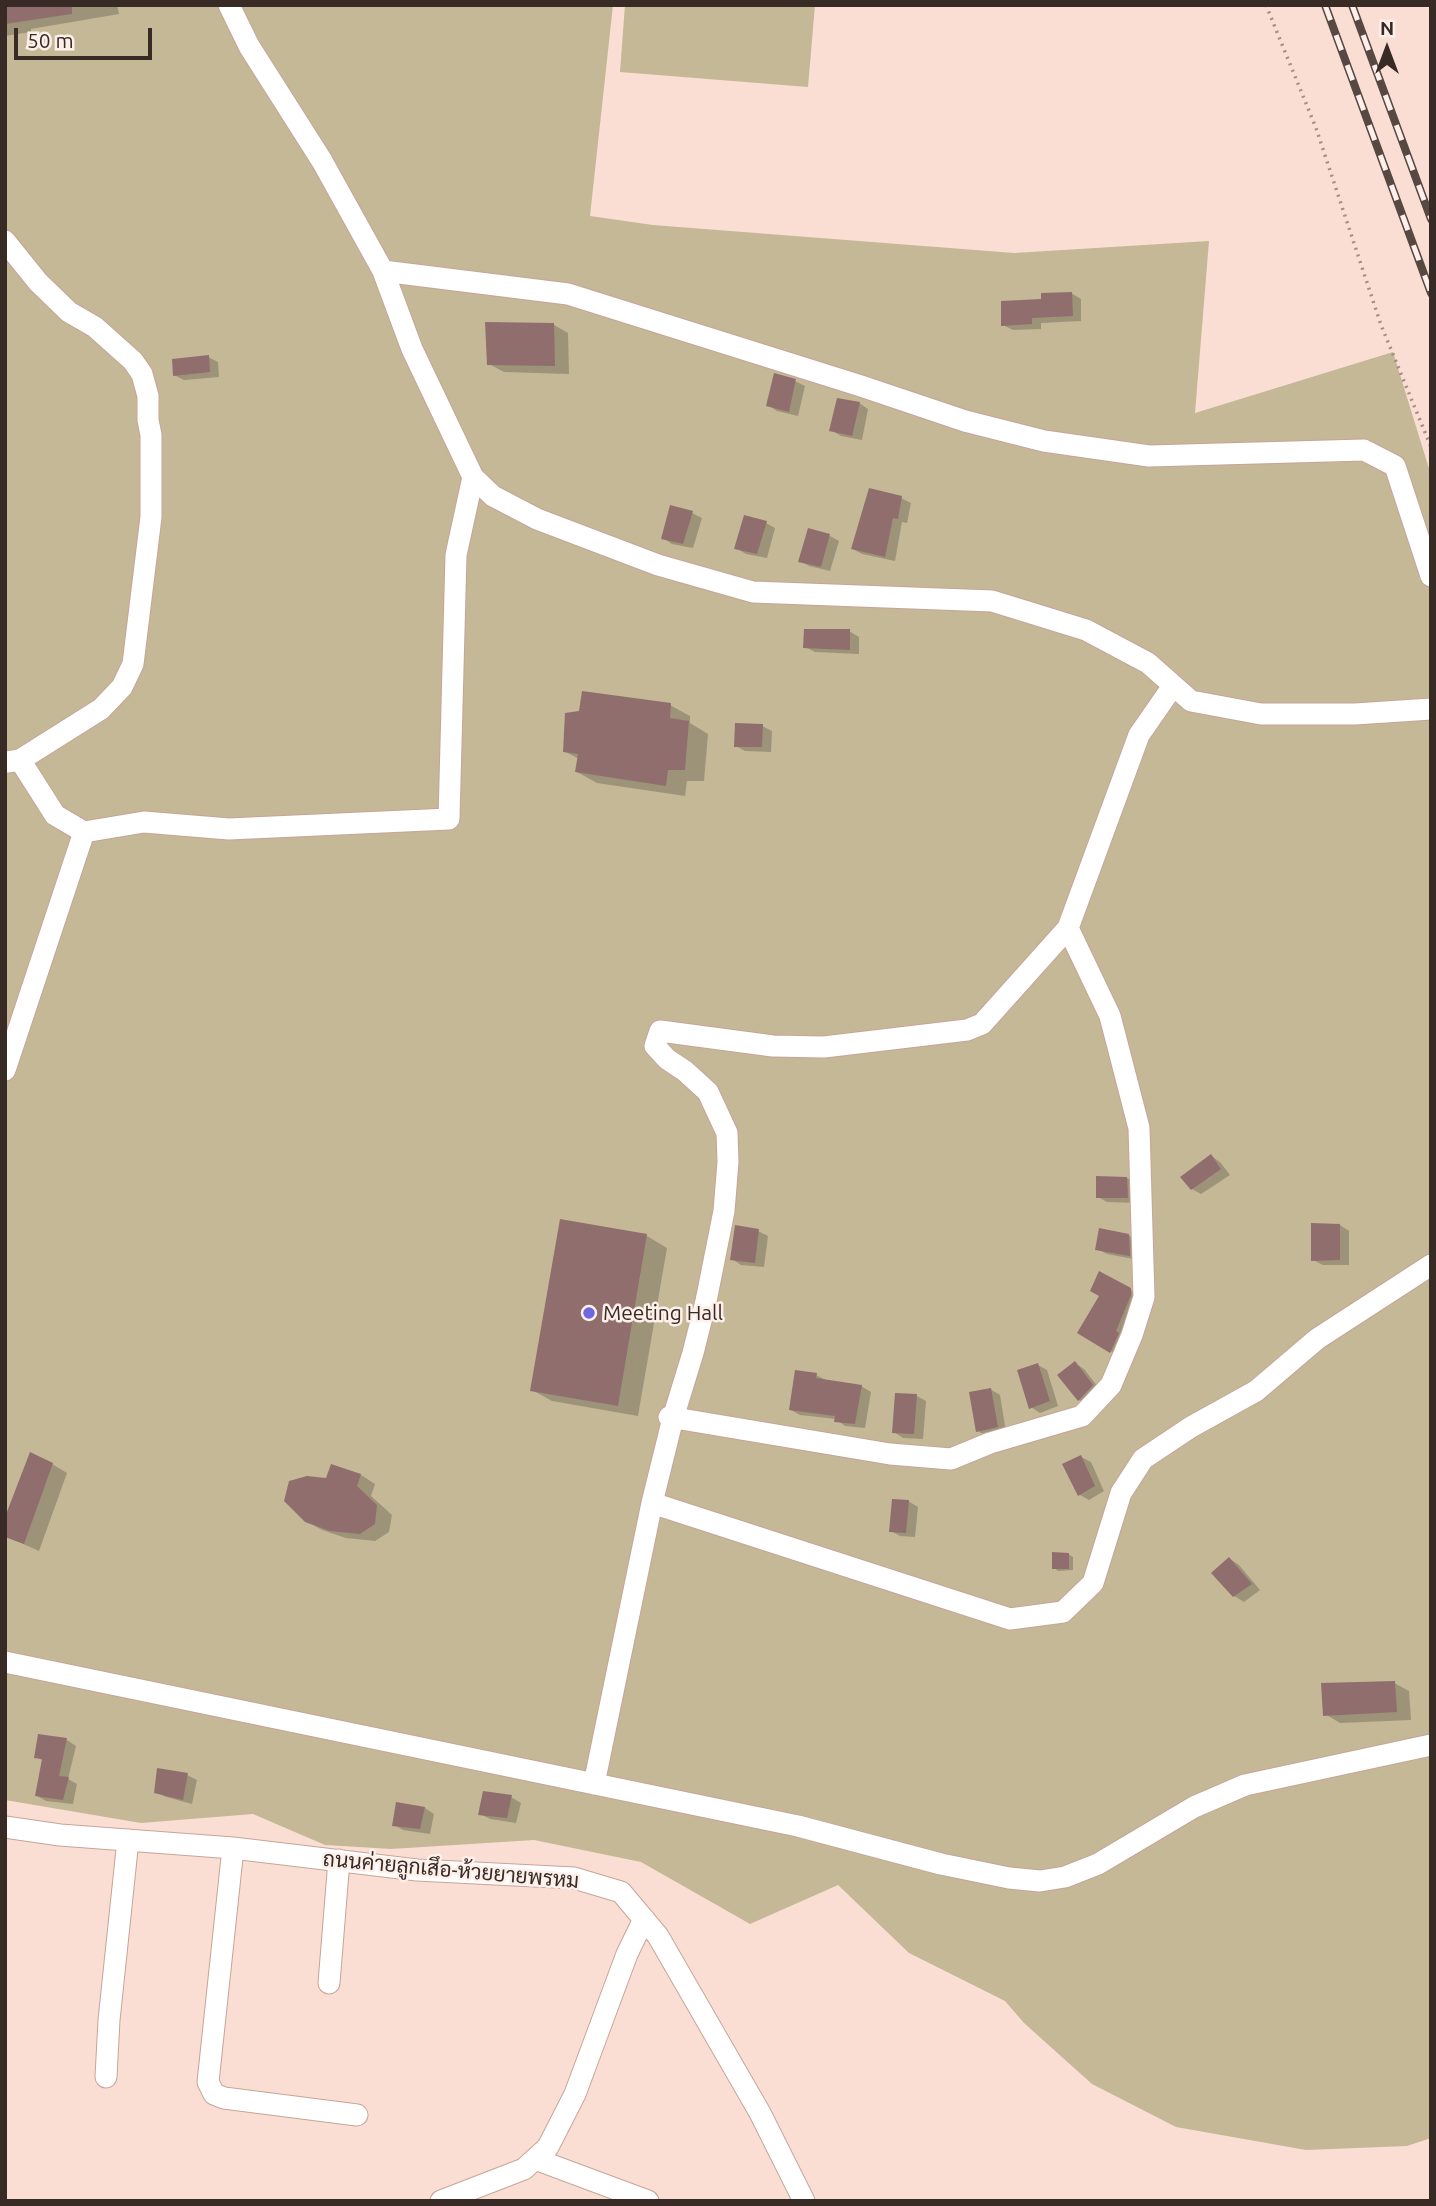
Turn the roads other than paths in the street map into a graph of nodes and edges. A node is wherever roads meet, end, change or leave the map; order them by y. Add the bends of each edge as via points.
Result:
1 (229, 5) edge
2 (5, 241) edge
3 (383, 271) junction
4 (473, 477) junction
5 (1431, 576) edge
6 (1173, 686) junction
7 (1431, 709) edge
8 (12, 761) edge
9 (83, 832) junction
10 (1068, 928) junction
11 (5, 1070) edge
12 (1431, 1265) edge
13 (671, 1418) junction
14 (652, 1503) junction
15 (5, 1662) edge
16 (1431, 1745) edge
17 (594, 1784) junction
18 (5, 1827) edge
19 (128, 1840) junction
20 (233, 1848) junction
21 (339, 1860) junction
22 (644, 1919) junction
23 (329, 1983) dead end
24 (106, 2077) dead end
25 (357, 2115) dead end
26 (535, 2159) junction
27 (441, 2201) edge
28 (648, 2201) edge
29 (804, 2201) edge

1 - 3 street
2 - 8 street via 69,312 95,327 133,361 148,396 151,435 151,517 133,664 121,687 101,709
3 - 4 street via 412,349
3 - 5 street via 568,294 965,421 1044,441 1149,456 1364,450 1395,466
4 - 6 street via 494,496 537,519 659,565 753,592 992,601 1086,630 1149,663
4 - 9 street via 456,555 449,820 229,829 144,822
6 - 7 street via 1191,701 1261,715
6 - 10 street via 1139,735
8 - 9 street via 55,815
9 - 11 street
10 - 13 street via 982,1024 967,1030 824,1047 773,1046 660,1031 654,1046 708,1092 727,1133 728,1162 724,1211 706,1301
10 - 13 street via 1110,1016 1139,1128 1144,1297 1111,1385 1082,1416 951,1459 890,1454
12 - 14 street via 1317,1339 1256,1391 1143,1459 1121,1493 1093,1583 1063,1612 1010,1619
13 - 14 street
14 - 17 street
15 - 17 street
16 - 17 street via 1245,1785 1194,1807 1098,1864 1040,1881 941,1864 798,1826
18 - 19 street, ถนนค่ายลูกเสึอ-ห้วยยายพรหม
19 - 20 street, ถนนค่ายลูกเสึอ-ห้วยยายพรหม
19 - 24 street
20 - 21 street, ถนนค่ายลูกเสึอ-ห้วยยายพรหม
20 - 25 street via 208,2082 214,2094 224,2098
21 - 22 street, ถนนค่ายลูกเสึอ-ห้วยยายพรหม via 417,1870 575,1878 621,1892
21 - 23 street
22 - 26 street via 575,2094 548,2147
22 - 29 street, ถนนค่ายลูกเสึอ-ห้วยยายพรหม via 659,1936
26 - 27 street via 524,2169
26 - 28 street

